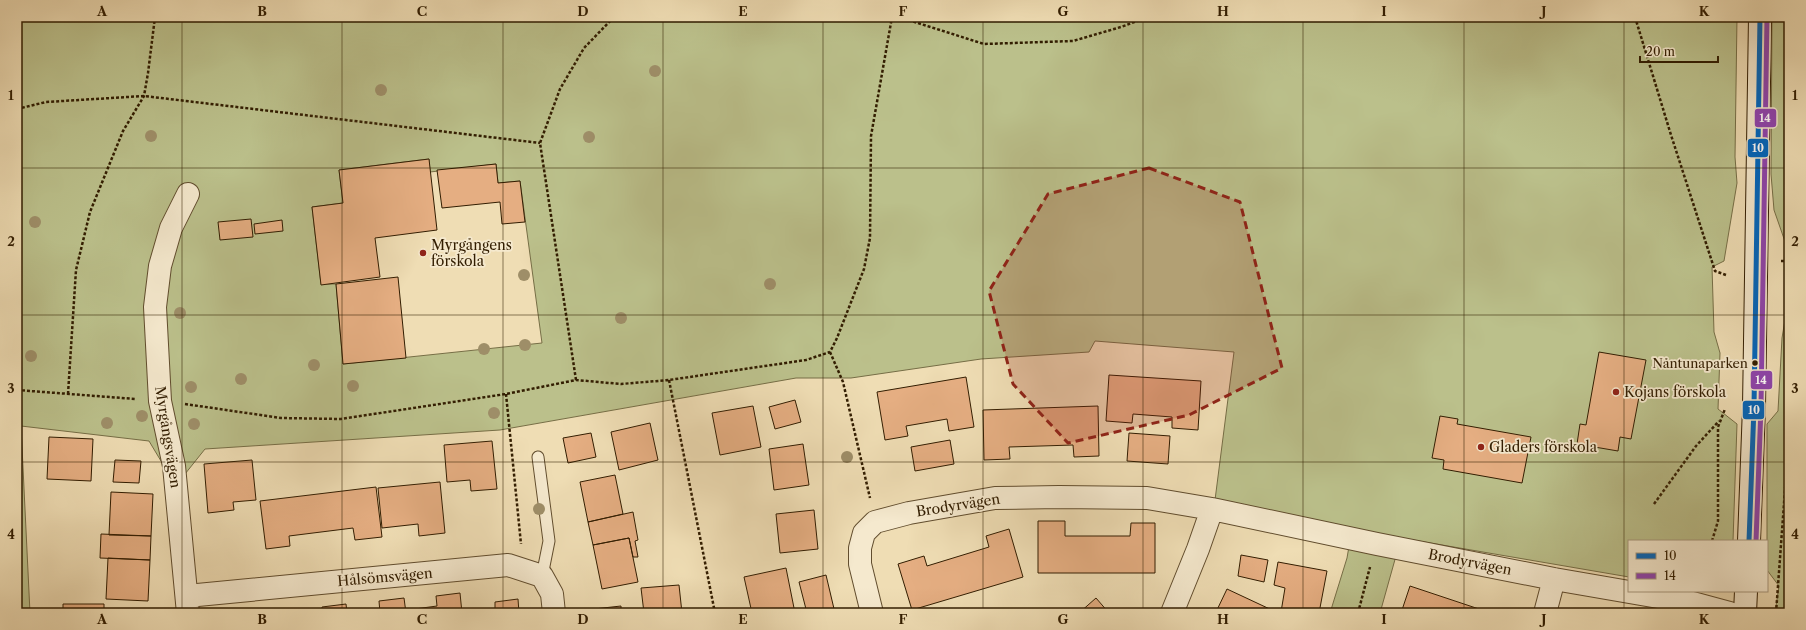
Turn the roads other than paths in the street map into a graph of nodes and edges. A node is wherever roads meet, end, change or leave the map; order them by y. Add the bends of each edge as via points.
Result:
1 (1760, 17) edge
2 (188, 194) dead end
3 (538, 457) dead end
4 (1212, 509) junction
5 (1749, 540) edge
6 (533, 573) junction
7 (1554, 579) junction
8 (1628, 592) edge
9 (1629, 592) edge
10 (1746, 592) edge
11 (187, 604) edge
12 (554, 613) edge
13 (872, 613) edge
14 (1172, 613) edge
15 (1545, 613) edge
16 (1730, 613) edge
17 (1745, 613) edge

1 - 5 street via 1754,407
2 - 11 street, Myrgångsvägen via 171,228 160,266 155,307 160,401 174,466
3 - 6 lane via 549,541
4 - 7 street, Brodyrvägen
4 - 13 street, Brodyrvägen via 1147,498 995,498 909,513 875,522 864,533 860,548 860,564
4 - 14 street
6 - 11 street, Hålsömsvägen via 508,565
6 - 12 street via 552,594
7 - 8 street, Brodyrvägen
7 - 15 street
9 - 16 street, Brodyrvägen via 1693,603
10 - 17 street

